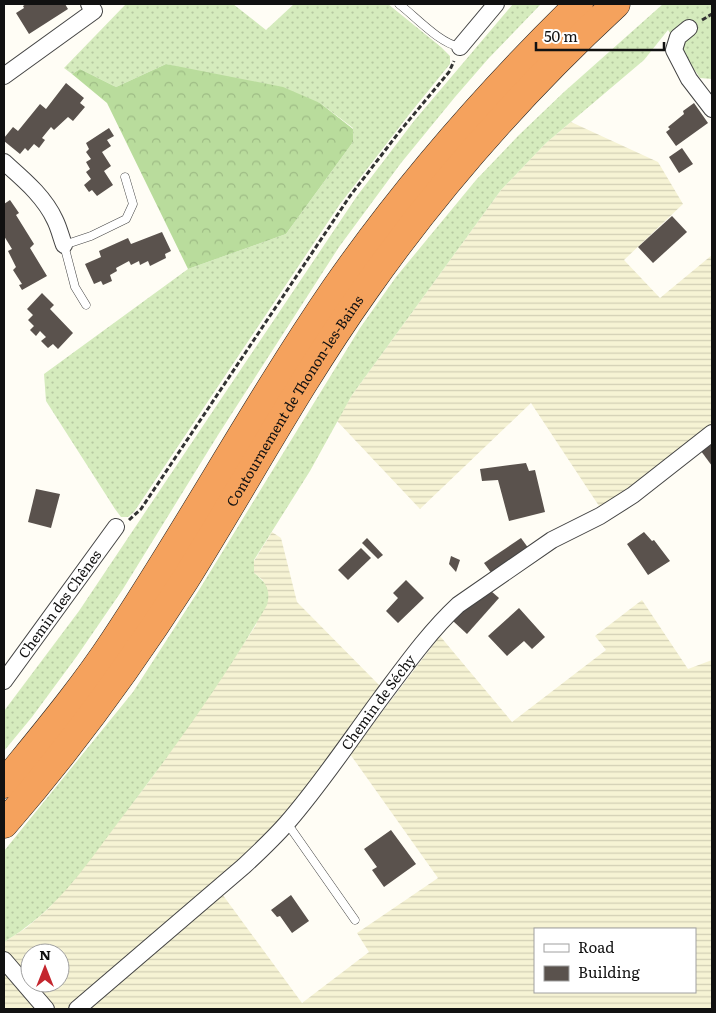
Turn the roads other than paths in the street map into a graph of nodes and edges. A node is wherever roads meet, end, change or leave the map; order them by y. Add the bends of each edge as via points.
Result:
1 (89, 4) edge
2 (399, 4) edge
3 (496, 4) edge
4 (579, 4) edge
5 (616, 4) edge
6 (635, 4) edge
7 (689, 28) dead end
8 (460, 46) joint
9 (567, 51) junction
10 (4, 76) edge
11 (712, 109) edge
12 (4, 162) edge
13 (125, 177) dead end
14 (64, 246) junction
15 (86, 304) dead end
16 (712, 433) edge
17 (116, 527) road end
18 (4, 680) edge
19 (4, 784) edge
20 (287, 823) junction
21 (4, 824) edge
22 (355, 920) dead end
23 (4, 960) edge
24 (46, 1009) edge
25 (77, 1009) edge

1 - 10 street via 94,11
2 - 8 lane via 443,40
3 - 8 street
4 - 19 highway, Contournement de Thonon-les-Bains via 478,110 376,233 299,343 112,643
5 - 9 highway, Contournement de Thonon-les-Bains
6 - 9 highway
7 - 11 street via 678,37 674,50 689,79
9 - 21 highway, Contournement de Thonon-les-Bains via 435,197 365,290 140,648 86,724
12 - 14 street via 39,196 55,219
13 - 14 lane via 133,204 126,218
14 - 15 lane via 75,288
16 - 20 street, Chemin de Séchy via 633,495 552,540 458,605 416,652
17 - 18 street, Chemin des Chênes
20 - 22 lane
20 - 25 street, Chemin de Séchy via 244,866
23 - 24 street

